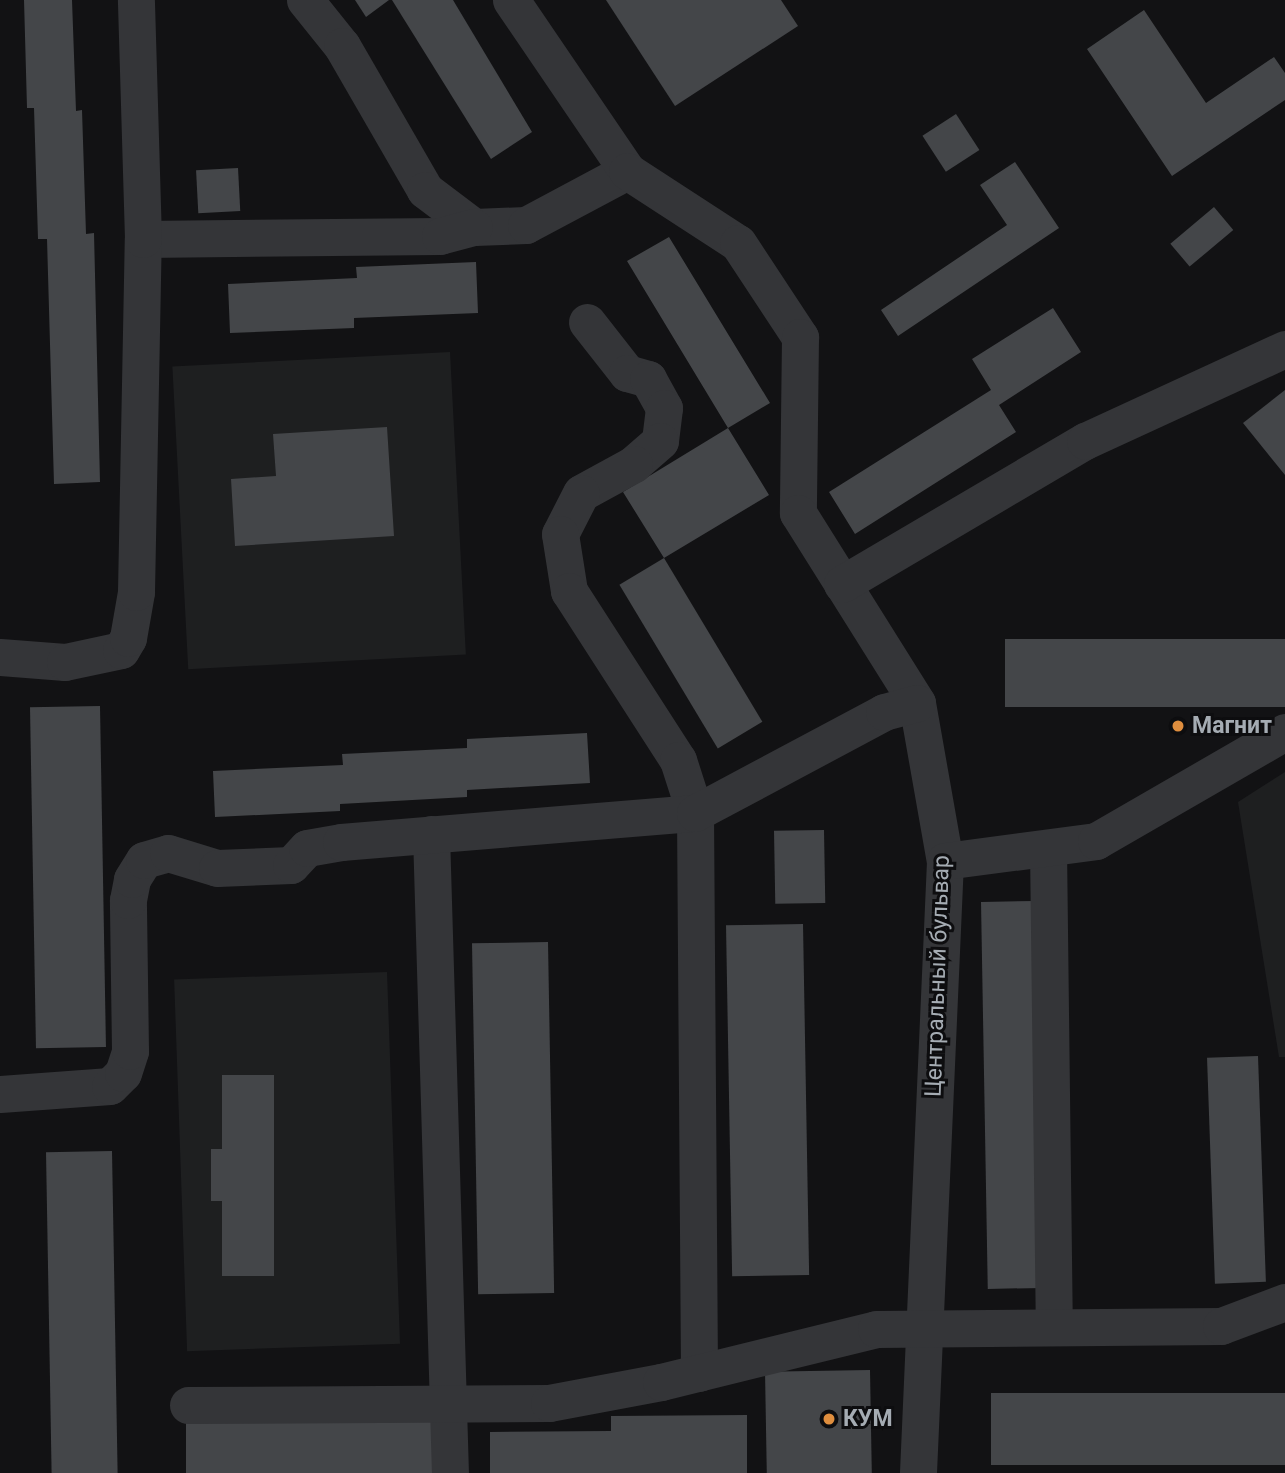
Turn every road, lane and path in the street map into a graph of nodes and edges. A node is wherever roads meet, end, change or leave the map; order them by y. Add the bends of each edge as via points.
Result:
1 (136, 0) edge
2 (305, 0) edge
3 (511, 0) edge
4 (627, 171) junction
5 (474, 227) junction
6 (143, 239) junction
7 (587, 322) dead end
8 (1285, 349) edge
9 (842, 584) junction
10 (0, 657) edge
11 (917, 703) junction
12 (1285, 732) edge
13 (695, 813) junction
14 (431, 834) junction
15 (1048, 848) junction
16 (945, 862) junction
17 (0, 1094) edge
18 (1285, 1302) edge
19 (925, 1326) junction
20 (1054, 1326) junction
21 (699, 1373) junction
22 (188, 1405) dead end
23 (451, 1405) junction
24 (450, 1473) edge
25 (918, 1473) edge

1 - 6 lane
2 - 5 lane via 342,46 425,190
3 - 4 lane, Центральный бульвар
4 - 5 lane via 526,225
4 - 9 lane, Центральный бульвар via 738,243 800,337 798,513
5 - 6 lane via 440,236
6 - 10 lane via 136,592 128,638 121,650 65,662
7 - 13 lane via 627,373 648,379 664,408 660,441 634,464 581,493 560,534 562,562 569,591 678,761
8 - 9 lane via 1085,441
9 - 11 lane, Центральный бульвар
11 - 13 lane via 884,712
11 - 16 lane, Центральный бульвар
12 - 15 lane via 1096,841
13 - 14 lane
13 - 21 lane
14 - 17 lane via 307,848 291,865 217,868 168,853 144,860 132,879 128,900 130,1051 123,1073 110,1086
14 - 23 lane
15 - 16 lane
15 - 20 lane
16 - 19 lane, Центральный бульвар
18 - 20 lane via 1221,1326
19 - 20 lane
19 - 21 lane via 876,1329
19 - 25 lane, Центральный бульвар
21 - 23 lane via 549,1403
22 - 23 lane
23 - 24 lane

